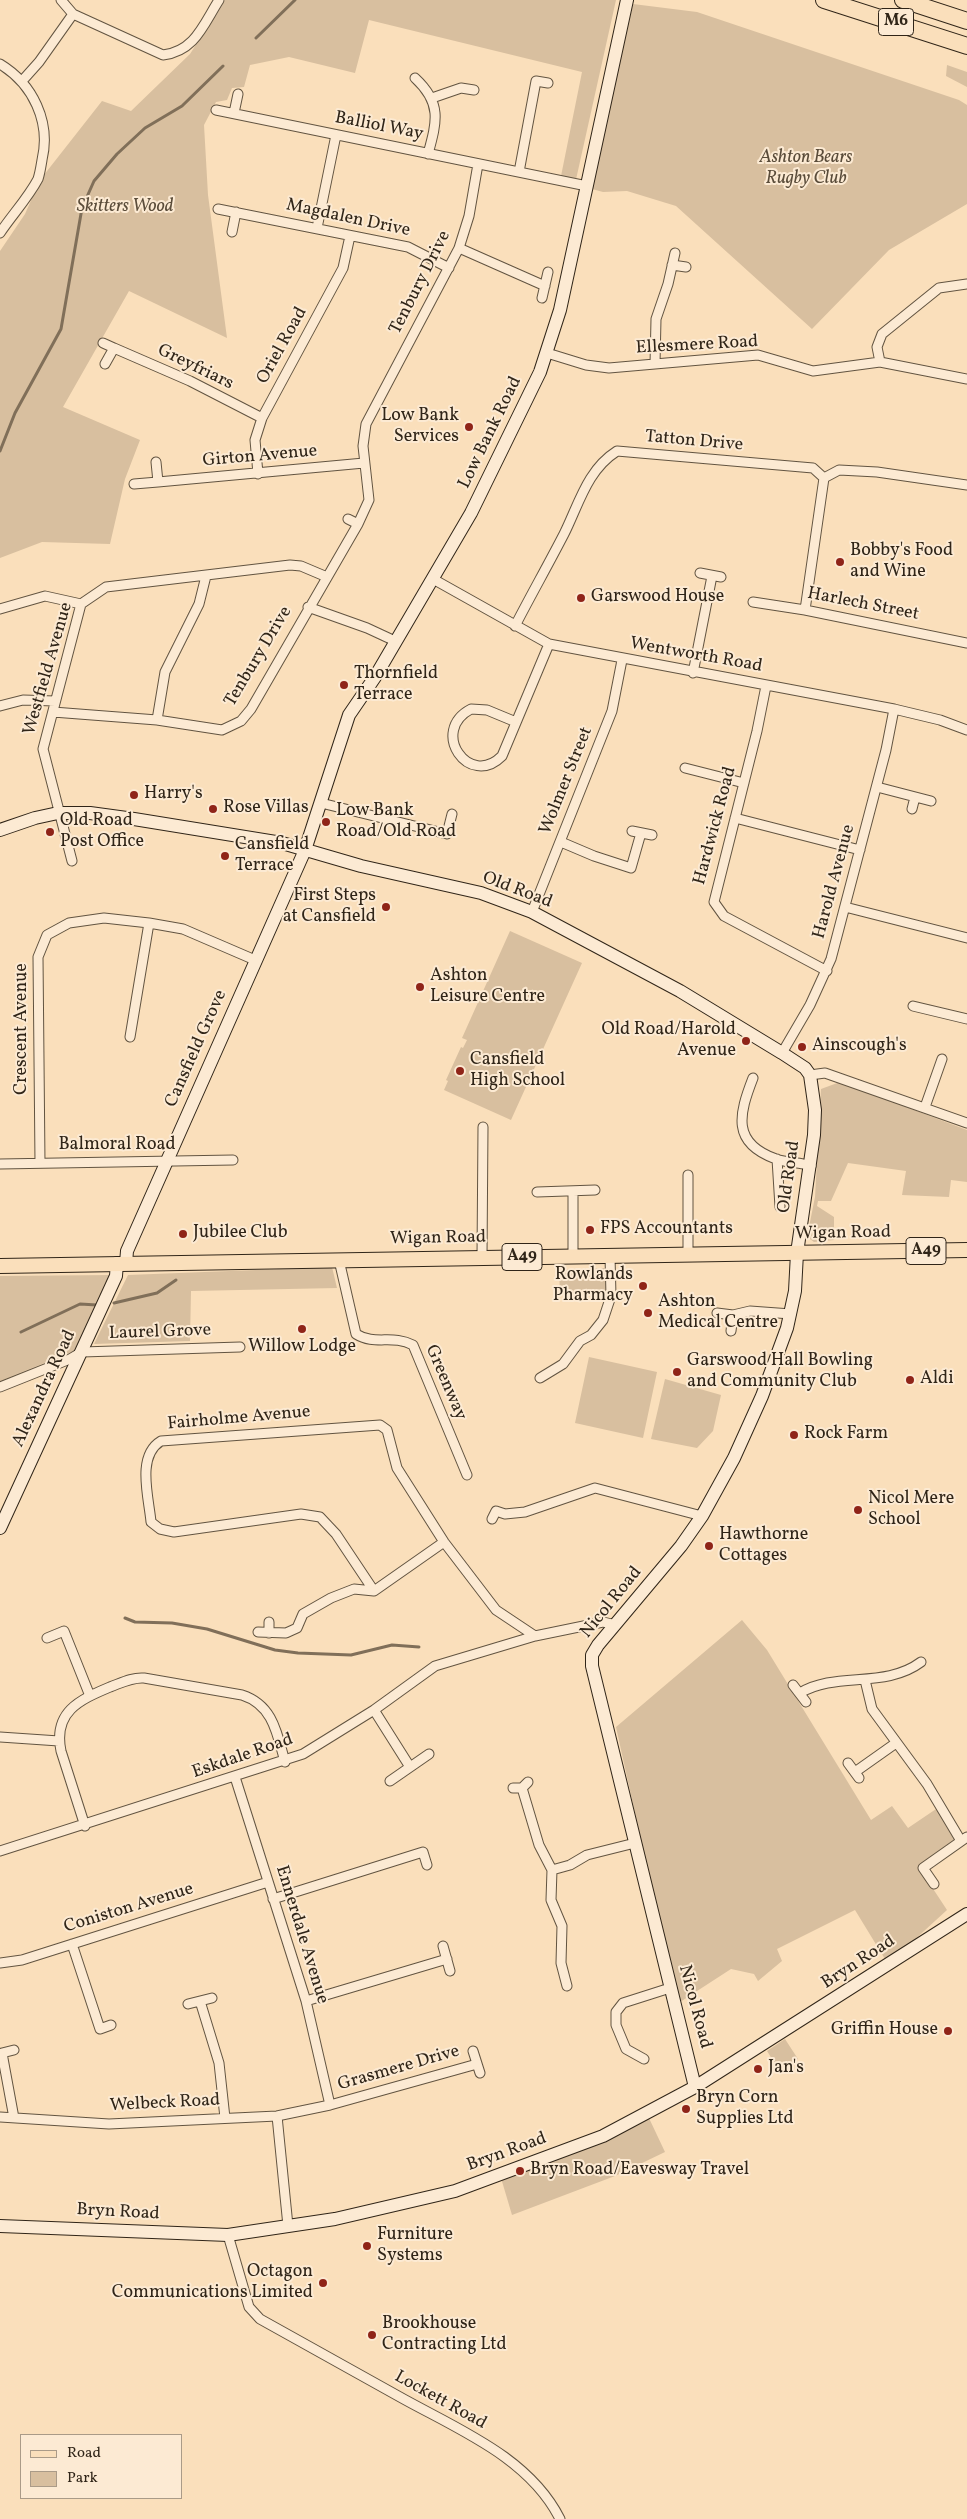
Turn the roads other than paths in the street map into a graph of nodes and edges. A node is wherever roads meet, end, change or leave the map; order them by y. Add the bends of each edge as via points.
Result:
1 (61, 0) edge
2 (218, 0) edge
3 (627, 0) edge
4 (824, 0) edge
5 (903, 0) edge
6 (73, 14) junction
7 (967, 21) edge
8 (967, 46) edge
9 (0, 64) edge
10 (415, 78) dead end
11 (22, 81) junction
12 (548, 83) dead end
13 (474, 90) dead end
14 (238, 94) dead end
15 (432, 98) junction
16 (216, 110) dead end
17 (234, 113) junction
18 (336, 135) junction
19 (428, 154) junction
20 (478, 164) junction
21 (519, 172) junction
22 (587, 186) junction
23 (218, 209) dead end
24 (236, 212) junction
25 (317, 228) junction
26 (0, 232) edge
27 (232, 232) dead end
28 (350, 236) junction
29 (459, 248) junction
30 (674, 254) dead end
31 (672, 265) junction
32 (686, 267) dead end
33 (449, 268) junction
34 (548, 272) dead end
35 (967, 284) edge
36 (545, 286) junction
37 (542, 298) dead end
38 (102, 343) dead end
39 (114, 348) junction
40 (547, 352) junction
41 (880, 362) junction
42 (105, 364) dead end
43 (655, 364) junction
44 (967, 379) edge
45 (262, 418) junction
46 (156, 462) dead end
47 (364, 463) junction
48 (258, 474) junction
49 (824, 478) junction
50 (158, 482) junction
51 (134, 484) dead end
52 (967, 485) edge
53 (348, 519) dead end
54 (358, 524) junction
55 (700, 574) dead end
56 (206, 576) junction
57 (712, 576) junction
58 (327, 577) junction
59 (721, 577) dead end
60 (433, 579) junction
61 (752, 602) dead end
62 (82, 604) junction
63 (308, 606) junction
64 (0, 609) edge
65 (805, 610) junction
66 (514, 626) junction
67 (396, 641) junction
68 (967, 643) edge
69 (549, 644) junction
70 (622, 660) junction
71 (693, 673) junction
72 (766, 686) junction
73 (55, 701) junction
74 (0, 706) edge
75 (894, 709) junction
76 (53, 712) junction
77 (157, 720) junction
78 (516, 722) junction
79 (967, 730) edge
80 (685, 768) dead end
81 (744, 783) junction
82 (876, 787) junction
83 (915, 797) junction
84 (931, 802) dead end
85 (322, 803) junction
86 (912, 809) dead end
87 (58, 813) junction
88 (452, 814) dead end
89 (735, 818) junction
90 (0, 830) edge
91 (652, 835) dead end
92 (561, 842) junction
93 (305, 850) junction
94 (860, 850) junction
95 (72, 861) dead end
96 (845, 907) junction
97 (532, 912) junction
98 (149, 922) junction
99 (967, 938) edge
100 (255, 960) junction
101 (827, 971) junction
102 (913, 1006) dead end
103 (967, 1019) edge
104 (130, 1037) dead end
105 (782, 1053) junction
106 (942, 1059) dead end
107 (810, 1075) junction
108 (753, 1078) dead end
109 (925, 1108) junction
110 (967, 1123) edge
111 (483, 1127) dead end
112 (777, 1159) junction
113 (233, 1160) dead end
114 (166, 1162) junction
115 (40, 1163) junction
116 (0, 1164) edge
117 (811, 1166) junction
118 (688, 1175) dead end
119 (596, 1190) dead end
120 (573, 1191) junction
121 (537, 1192) dead end
122 (780, 1207) dead end
123 (967, 1250) edge
124 (797, 1253) junction
125 (688, 1255) junction
126 (573, 1256) junction
127 (610, 1256) junction
128 (482, 1257) junction
129 (339, 1260) junction
130 (122, 1263) junction
131 (0, 1266) edge
132 (717, 1313) dead end
133 (790, 1314) junction
134 (733, 1315) junction
135 (731, 1331) dead end
136 (240, 1347) dead end
137 (82, 1352) junction
138 (540, 1378) dead end
139 (0, 1387) edge
140 (467, 1475) dead end
141 (3, 1512) edge
142 (702, 1516) junction
143 (492, 1519) dead end
144 (0, 1528) edge
145 (444, 1542) junction
146 (374, 1591) junction
147 (268, 1622) dead end
148 (616, 1625) junction
149 (258, 1632) dead end
150 (269, 1632) junction
151 (535, 1636) junction
152 (47, 1638) dead end
153 (921, 1662) dead end
154 (864, 1680) junction
155 (793, 1684) dead end
156 (800, 1693) junction
157 (90, 1696) junction
158 (806, 1702) dead end
159 (374, 1710) junction
160 (0, 1737) edge
161 (59, 1741) junction
162 (896, 1743) junction
163 (429, 1754) dead end
164 (285, 1762) junction
165 (848, 1763) dead end
166 (410, 1767) junction
167 (235, 1778) junction
168 (390, 1781) dead end
169 (521, 1786) dead end
170 (85, 1826) junction
171 (964, 1839) edge
172 (635, 1843) junction
173 (0, 1851) edge
174 (427, 1865) dead end
175 (552, 1870) junction
176 (268, 1882) junction
177 (934, 1884) dead end
178 (273, 1899) junction
179 (967, 1914) edge
180 (72, 1944) junction
181 (443, 1946) dead end
182 (447, 1959) junction
183 (0, 1963) edge
184 (450, 1971) dead end
185 (567, 1986) dead end
186 (670, 1988) junction
187 (212, 1998) dead end
188 (200, 2001) junction
189 (306, 2001) junction
190 (188, 2004) dead end
191 (111, 2025) dead end
192 (14, 2050) dead end
193 (473, 2051) dead end
194 (644, 2059) dead end
195 (477, 2064) junction
196 (480, 2073) dead end
197 (696, 2087) junction
198 (330, 2105) junction
199 (277, 2116) junction
200 (0, 2117) edge
201 (14, 2118) junction
202 (225, 2118) junction
203 (0, 2226) edge
204 (288, 2226) junction
205 (228, 2235) junction
206 (560, 2519) edge

1 - 6 street
2 - 6 street via 189,46 178,53 164,55
3 - 22 street, Low Bank Road
4 - 8 highway, M6
5 - 7 highway, M6
6 - 11 street
9 - 11 street
10 - 15 street
11 - 26 street via 35,100 44,126 45,142 38,178
12 - 21 street via 536,81
13 - 15 street via 461,88
14 - 17 street
15 - 19 street via 436,125
16 - 17 street, Balliol Way
17 - 18 street, Balliol Way
18 - 19 street, Balliol Way
18 - 25 street
19 - 20 street, Balliol Way
20 - 21 street, Balliol Way
20 - 29 street, Tenbury Drive via 469,216
21 - 22 street, Balliol Way
22 - 40 street, Low Bank Road via 560,310
23 - 24 street, Magdalen Drive
24 - 25 street, Magdalen Drive
24 - 27 street
25 - 28 street, Magdalen Drive
28 - 33 street, Magdalen Drive via 408,247
28 - 45 street, Oriel Road via 344,268
29 - 33 street, Tenbury Drive
29 - 36 street
30 - 31 street
31 - 32 street
31 - 43 street via 656,319
33 - 47 street, Tenbury Drive via 366,424
34 - 36 street
35 - 41 street via 939,288 882,334 877,347
36 - 37 street
38 - 39 street, Greyfriars
39 - 42 street
39 - 45 street, Greyfriars via 190,381
40 - 43 street, Ellesmere Road via 598,368
40 - 60 street, Low Bank Road via 528,399
41 - 43 street, Ellesmere Road via 813,371 758,355
41 - 44 street, Ellesmere Road
45 - 48 street, Oriel Road via 255,440
46 - 50 street
47 - 48 street, Girton Avenue
47 - 54 street, Tenbury Drive via 369,500
48 - 50 street, Girton Avenue
49 - 52 street via 839,470
49 - 65 street
49 - 66 street, Tatton Drive via 813,468 617,451 603,460 590,477
50 - 51 street, Girton Avenue
53 - 54 street
54 - 58 street, Tenbury Drive
55 - 57 street
56 - 58 street, Westfield Avenue via 290,565
56 - 62 street, Westfield Avenue via 106,587
56 - 77 street via 199,604 165,672
57 - 59 street
57 - 71 street
58 - 63 street, Tenbury Drive
60 - 66 street, Wentworth Road
60 - 67 street, Low Bank Road
61 - 65 street, Harlech Street
62 - 64 street via 45,596
62 - 73 street, Westfield Avenue
63 - 67 street
63 - 77 street, Tenbury Drive via 251,709 241,721 222,730
65 - 68 street, Harlech Street
66 - 69 street, Wentworth Road
67 - 85 street, Low Bank Road via 350,715
69 - 70 street, Wentworth Road
69 - 78 street
70 - 71 street, Wentworth Road
70 - 92 street, Wolmer Street via 612,711
71 - 72 street, Wentworth Road
72 - 75 street, Wentworth Road
72 - 81 street, Hardwick Road
73 - 74 street via 23,700
73 - 76 street, Westfield Avenue
75 - 79 street, Wentworth Road
75 - 82 street, Harold Avenue
76 - 77 street, Tenbury Drive
76 - 87 street, Westfield Avenue via 43,749
78 - 78 street via 502,756 487,766 463,759 454,746 454,732 460,718 471,709 487,710
80 - 81 street
81 - 89 street, Hardwick Road
82 - 83 street
82 - 94 street, Harold Avenue
83 - 84 street
83 - 86 street
85 - 88 street via 446,834
85 - 93 street, Low Bank Road
87 - 90 street, Old Road
87 - 93 street, Old Road via 90,813 134,819 265,840
87 - 95 street, Westfield Avenue
89 - 94 street
89 - 101 street, Hardwick Road via 714,897 716,908 724,916
91 - 92 street via 636,832 631,868
92 - 97 street, Wolmer Street
93 - 97 street, Old Road via 481,893
93 - 100 street, Cansfield Grove
94 - 96 street, Harold Avenue
96 - 99 street
96 - 101 street, Harold Avenue
97 - 105 street, Old Road via 680,991
98 - 100 street, Crescent Avenue via 183,929
98 - 104 street
98 - 115 street, Crescent Avenue via 104,918 69,923 47,935 38,957
100 - 114 street, Cansfield Grove
101 - 105 street, Harold Avenue
102 - 103 street
105 - 107 street, Old Road
106 - 109 street
107 - 109 street via 825,1073
107 - 117 street, Old Road via 815,1110
108 - 112 street via 743,1104 741,1124 746,1139
109 - 110 street
111 - 128 street
112 - 117 street
112 - 122 street
113 - 114 street, Balmoral Road
114 - 115 street, Balmoral Road
114 - 130 street, Cansfield Grove
115 - 116 street, Balmoral Road
117 - 124 street, Old Road
118 - 125 street
119 - 120 street
120 - 121 street
120 - 126 street
123 - 124 main road, Wigan Road / A49
124 - 125 main road, Wigan Road / A49
124 - 133 street, Nicol Road
125 - 127 main road, Wigan Road / A49
126 - 127 main road, Wigan Road / A49
126 - 128 main road, Wigan Road / A49
127 - 138 street via 611,1296 603,1320 591,1335 580,1341 563,1364
128 - 129 main road, Wigan Road / A49
129 - 130 main road, Wigan Road / A49
129 - 140 street, Greenway via 356,1334 366,1340 402,1339 413,1345
130 - 131 main road, Wigan Road / A49
130 - 137 street, Alexandra Road
132 - 134 street
133 - 134 street via 750,1311
133 - 142 street, Nicol Road via 762,1396 734,1458
134 - 135 street
136 - 137 street, Laurel Grove
137 - 139 street
137 - 141 street, Alexandra Road
141 - 144 street, Alexandra Road
142 - 143 street via 595,1488 525,1512 496,1512
142 - 148 street, Nicol Road
145 - 146 street
145 - 146 street, Fairholme Avenue via 397,1468 387,1430 380,1424 161,1441 156,1444 148,1457 146,1474 151,1522 160,1529 174,1532 300,1514 320,1517 336,1534
145 - 151 street, Fairholme Avenue via 496,1610
146 - 150 street via 354,1590 331,1598 303,1614 297,1628 286,1634
147 - 150 street
148 - 151 street, Eskdale Road via 603,1622
148 - 172 street, Nicol Road via 592,1655 592,1666
149 - 150 street
151 - 159 street, Eskdale Road via 435,1666
152 - 157 street via 64,1632
153 - 154 street via 904,1673
154 - 156 street via 813,1686
154 - 162 street via 872,1709
155 - 156 street
156 - 158 street
157 - 161 street via 75,1704 66,1714
157 - 164 street via 138,1677 250,1697 270,1714
159 - 164 street, Eskdale Road
159 - 166 street
160 - 161 street
161 - 170 street
162 - 165 street via 857,1775
162 - 171 street
163 - 166 street
164 - 167 street, Eskdale Road
166 - 168 street
167 - 170 street, Eskdale Road
167 - 176 street, Ennerdale Avenue
169 - 175 street via 539,1845
170 - 173 street, Eskdale Road
171 - 177 street via 923,1868
172 - 175 street via 587,1855
172 - 186 street, Nicol Road
174 - 178 street via 423,1852
175 - 185 street via 551,1900 562,1926 561,1963
176 - 178 street, Ennerdale Avenue
176 - 180 street, Coniston Avenue
178 - 189 street, Ennerdale Avenue
179 - 197 street, Bryn Road
180 - 183 street, Coniston Avenue via 22,1960
180 - 191 street via 100,2029
181 - 182 street
182 - 184 street
182 - 189 street
186 - 194 street via 623,2003 616,2012 616,2025 626,2049
186 - 197 street, Nicol Road
187 - 188 street
188 - 190 street
188 - 202 street via 219,2063
189 - 198 street, Ennerdale Avenue
192 - 201 street via 2,2053
193 - 195 street, Grasmere Drive
195 - 196 street, Grasmere Drive
195 - 198 street, Grasmere Drive
197 - 204 street, Bryn Road via 603,2136 456,2191 335,2220
198 - 199 street, Welbeck Road
199 - 202 street, Welbeck Road
199 - 204 street
200 - 201 street, Welbeck Road
201 - 202 street, Welbeck Road via 109,2124
203 - 205 street, Bryn Road
204 - 205 street, Bryn Road
205 - 206 street, Lockett Road via 249,2307 260,2319 492,2448 529,2476

